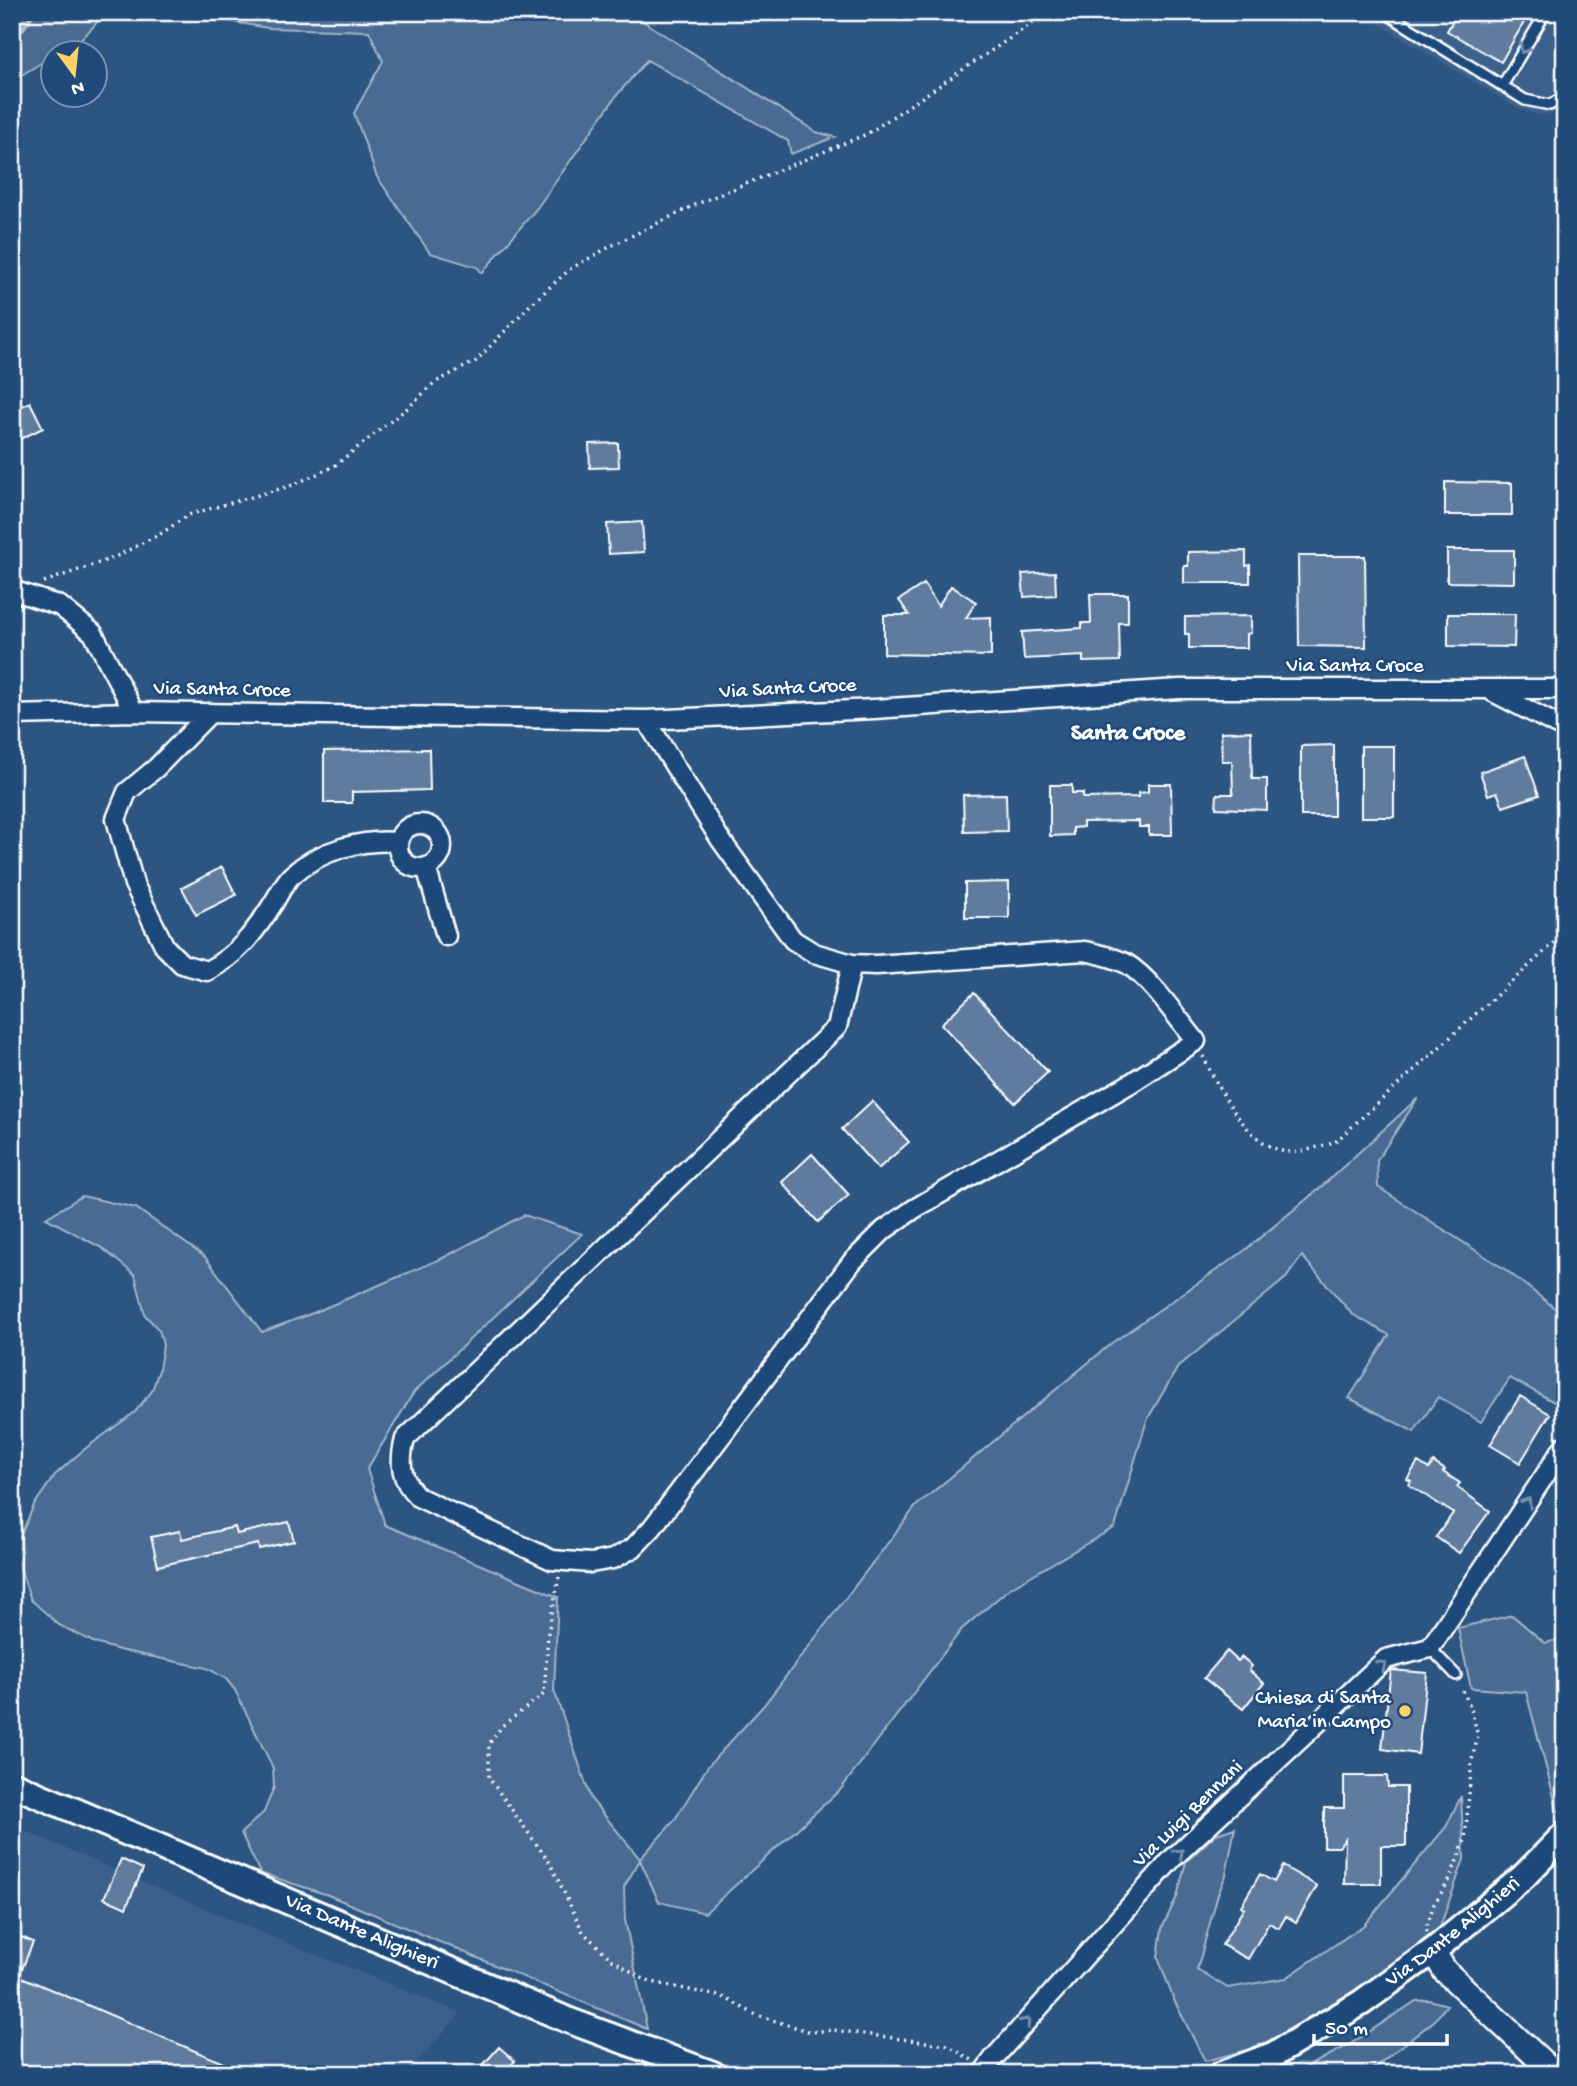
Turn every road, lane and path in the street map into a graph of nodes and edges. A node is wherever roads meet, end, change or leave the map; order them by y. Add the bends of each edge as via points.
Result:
1 (1049, 12) edge
2 (1384, 12) edge
3 (1546, 12) edge
4 (1502, 86) junction
5 (1565, 96) edge
6 (16, 591) edge
7 (1487, 690) junction
8 (1565, 690) edge
9 (134, 712) junction
10 (209, 713) junction
11 (12, 715) edge
12 (678, 719) junction
13 (646, 720) junction
14 (1565, 729) edge
15 (663, 746) junction
16 (398, 842) junction
17 (426, 867) junction
18 (1565, 933) edge
19 (446, 936) dead end
20 (852, 964) junction
21 (1196, 1041) junction
22 (1565, 1445) edge
23 (562, 1561) junction
24 (1430, 1648) junction
25 (1456, 1675) joint
26 (12, 1784) edge
27 (1565, 1834) edge
28 (1433, 1951) junction
29 (984, 2071) edge
30 (712, 2074) edge
31 (1222, 2074) edge
32 (1555, 2074) edge

1 - 6 path via 867,134 699,203 570,269 476,361 434,383 333,467 290,486 188,515 113,558
2 - 4 lane
3 -> 4 lane
4 - 5 lane via 1525,100 1550,105
6 - 9 street via 60,606 93,633
7 - 8 street, Via Santa Croce
7 - 12 street, Via Santa Croce via 1179,689
7 - 14 street
9 - 10 street, Via Santa Croce
9 - 11 street, Via Santa Croce
10 - 13 street, Via Santa Croce
10 - 16 street via 127,792 116,820 134,884 165,947 182,964 206,971 223,962 253,935 291,876 325,853 374,840
12 - 13 street, Via Santa Croce
12 - 15 street
13 - 15 street
15 - 20 street via 720,839 793,940 814,953
16 - 17 street via 405,862
16 - 17 street via 411,825 426,824 438,832 441,853
17 - 19 street
18 - 21 path via 1335,1142 1289,1153 1264,1144 1224,1098
20 - 21 street via 1085,951 1104,955 1127,965 1145,981
20 - 23 street via 836,1027 405,1439 400,1458 403,1475 418,1497
21 - 23 street via 884,1230 852,1262 633,1548 613,1559
24 -> 22 street
23 - 29 path via 548,1633 544,1693 502,1726 489,1744 489,1778 550,1863 583,1932 611,1959 648,1981 723,1997 756,2015 811,2032 833,2030 947,2045
24 - 25 lane
29 -> 24 street, Via Luigi Bennani via 1172,1860 1386,1659
25 - 28 path via 1478,1736 1465,1840 1426,1928
26 - 30 main road, Via Dante Alighieri via 570,2021
27 - 28 main road, Via Dante Alighieri via 1523,1877
28 - 31 main road, Via Dante Alighieri via 1361,2003 1273,2055
28 - 32 street via 1446,1971

